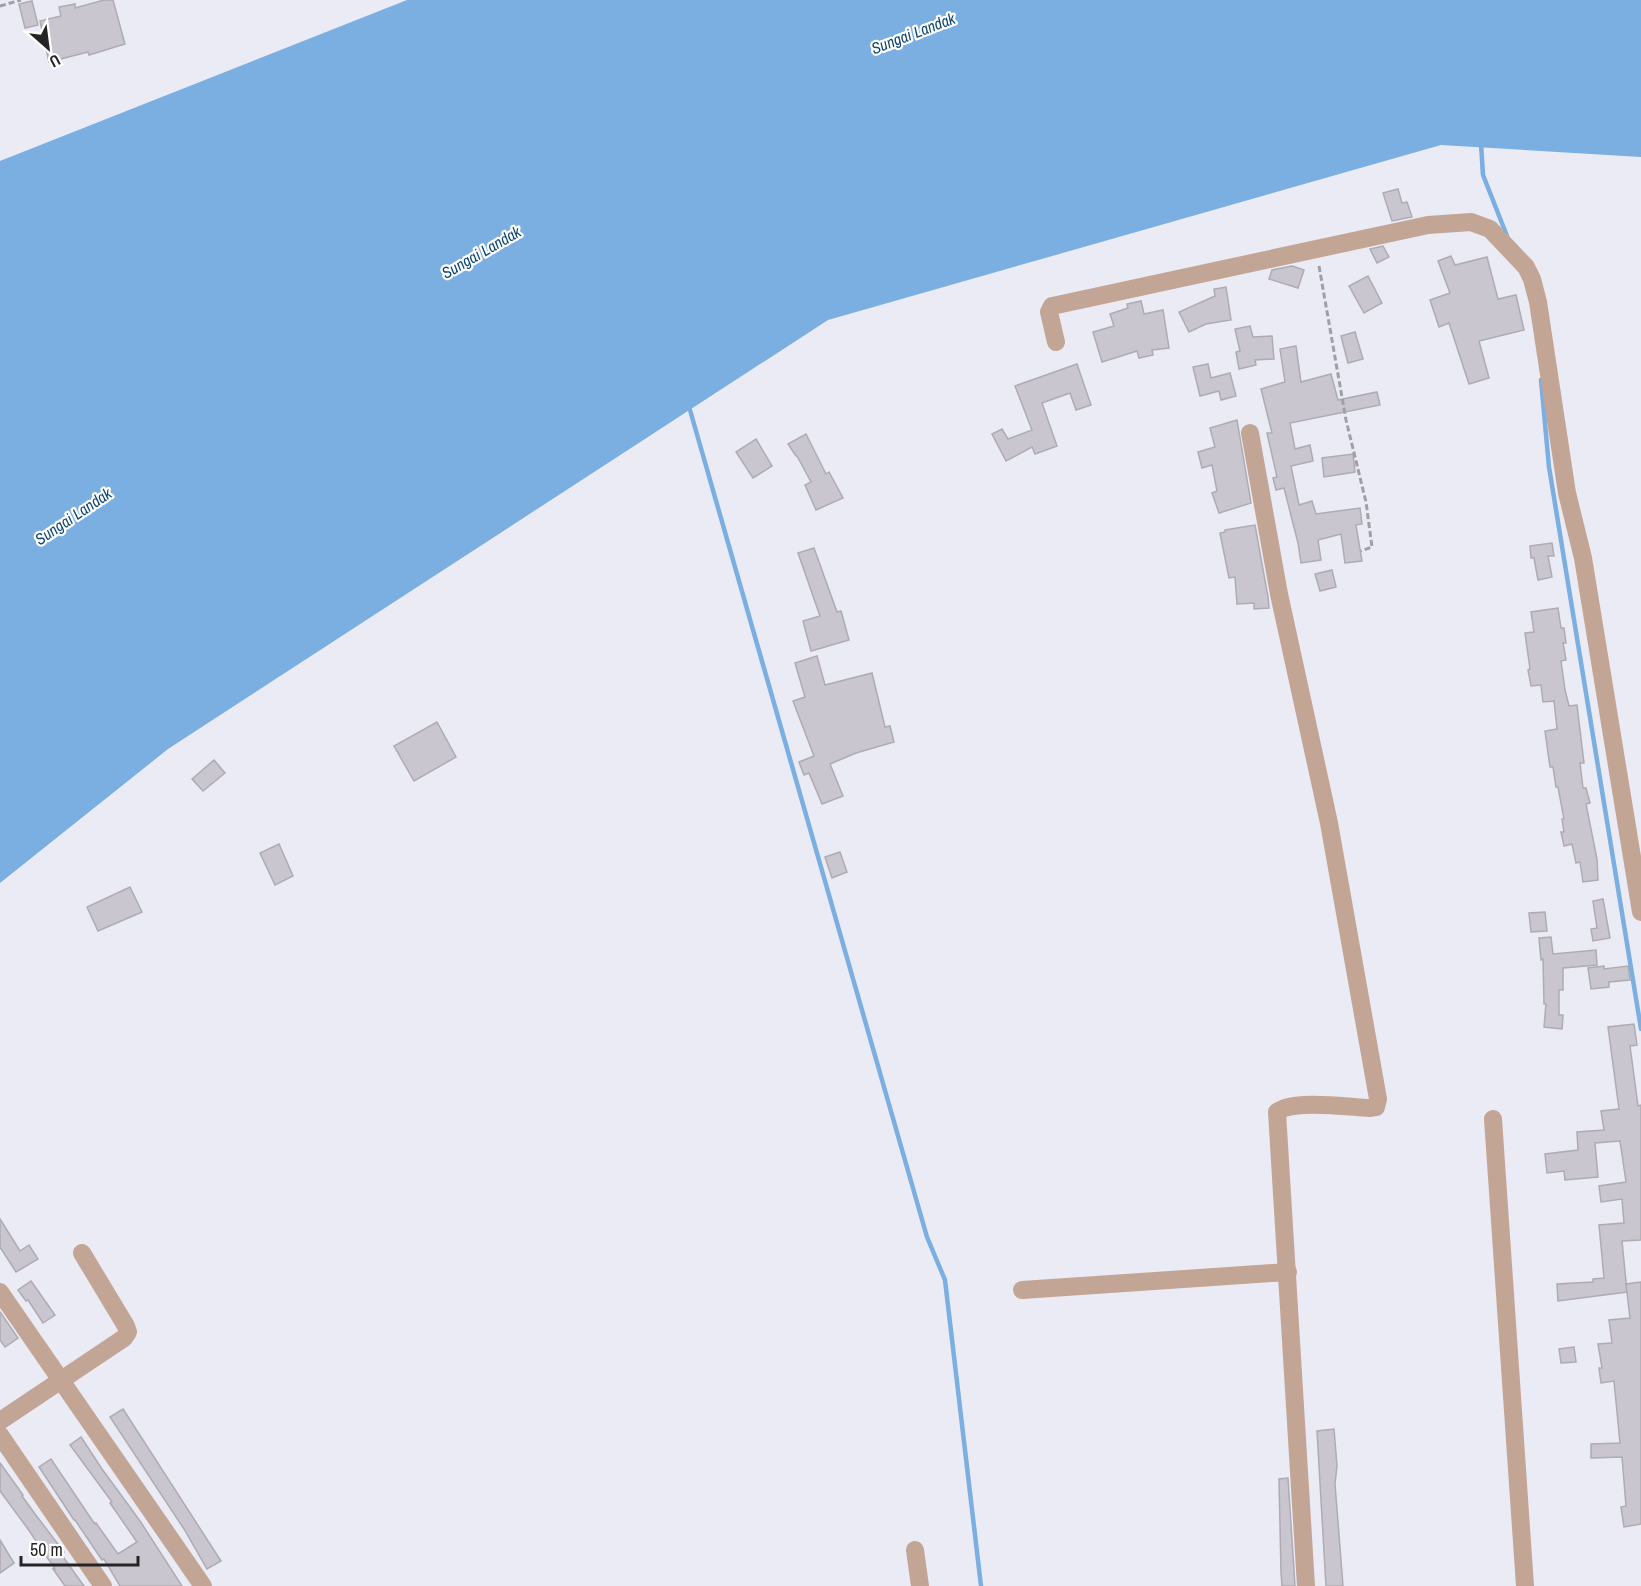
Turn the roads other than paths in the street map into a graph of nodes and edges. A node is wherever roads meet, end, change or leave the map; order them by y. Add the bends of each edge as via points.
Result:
1 (1056, 342) dead end
2 (1250, 433) dead end
3 (1641, 912) edge
4 (1493, 1119) dead end
5 (82, 1253) dead end
6 (1288, 1272) junction
7 (1022, 1290) dead end
8 (0, 1292) edge
9 (62, 1380) junction
10 (0, 1421) edge
11 (0, 1435) edge
12 (915, 1550) dead end
13 (103, 1586) edge
14 (203, 1586) edge
15 (920, 1586) edge
16 (1306, 1586) edge
17 (1525, 1586) edge

1 - 3 street via 1049,312 1054,306 1428,225 1471,222 1490,229 1526,267 1538,302 1567,493 1583,558
2 - 6 street via 1279,594 1329,823 1378,1099 1376,1107 1369,1108 1298,1106 1277,1112
4 - 17 street
5 - 9 street via 128,1332
6 - 7 street
6 - 16 street
8 - 9 street
9 - 10 street
9 - 14 street
11 - 13 street
12 - 15 street

